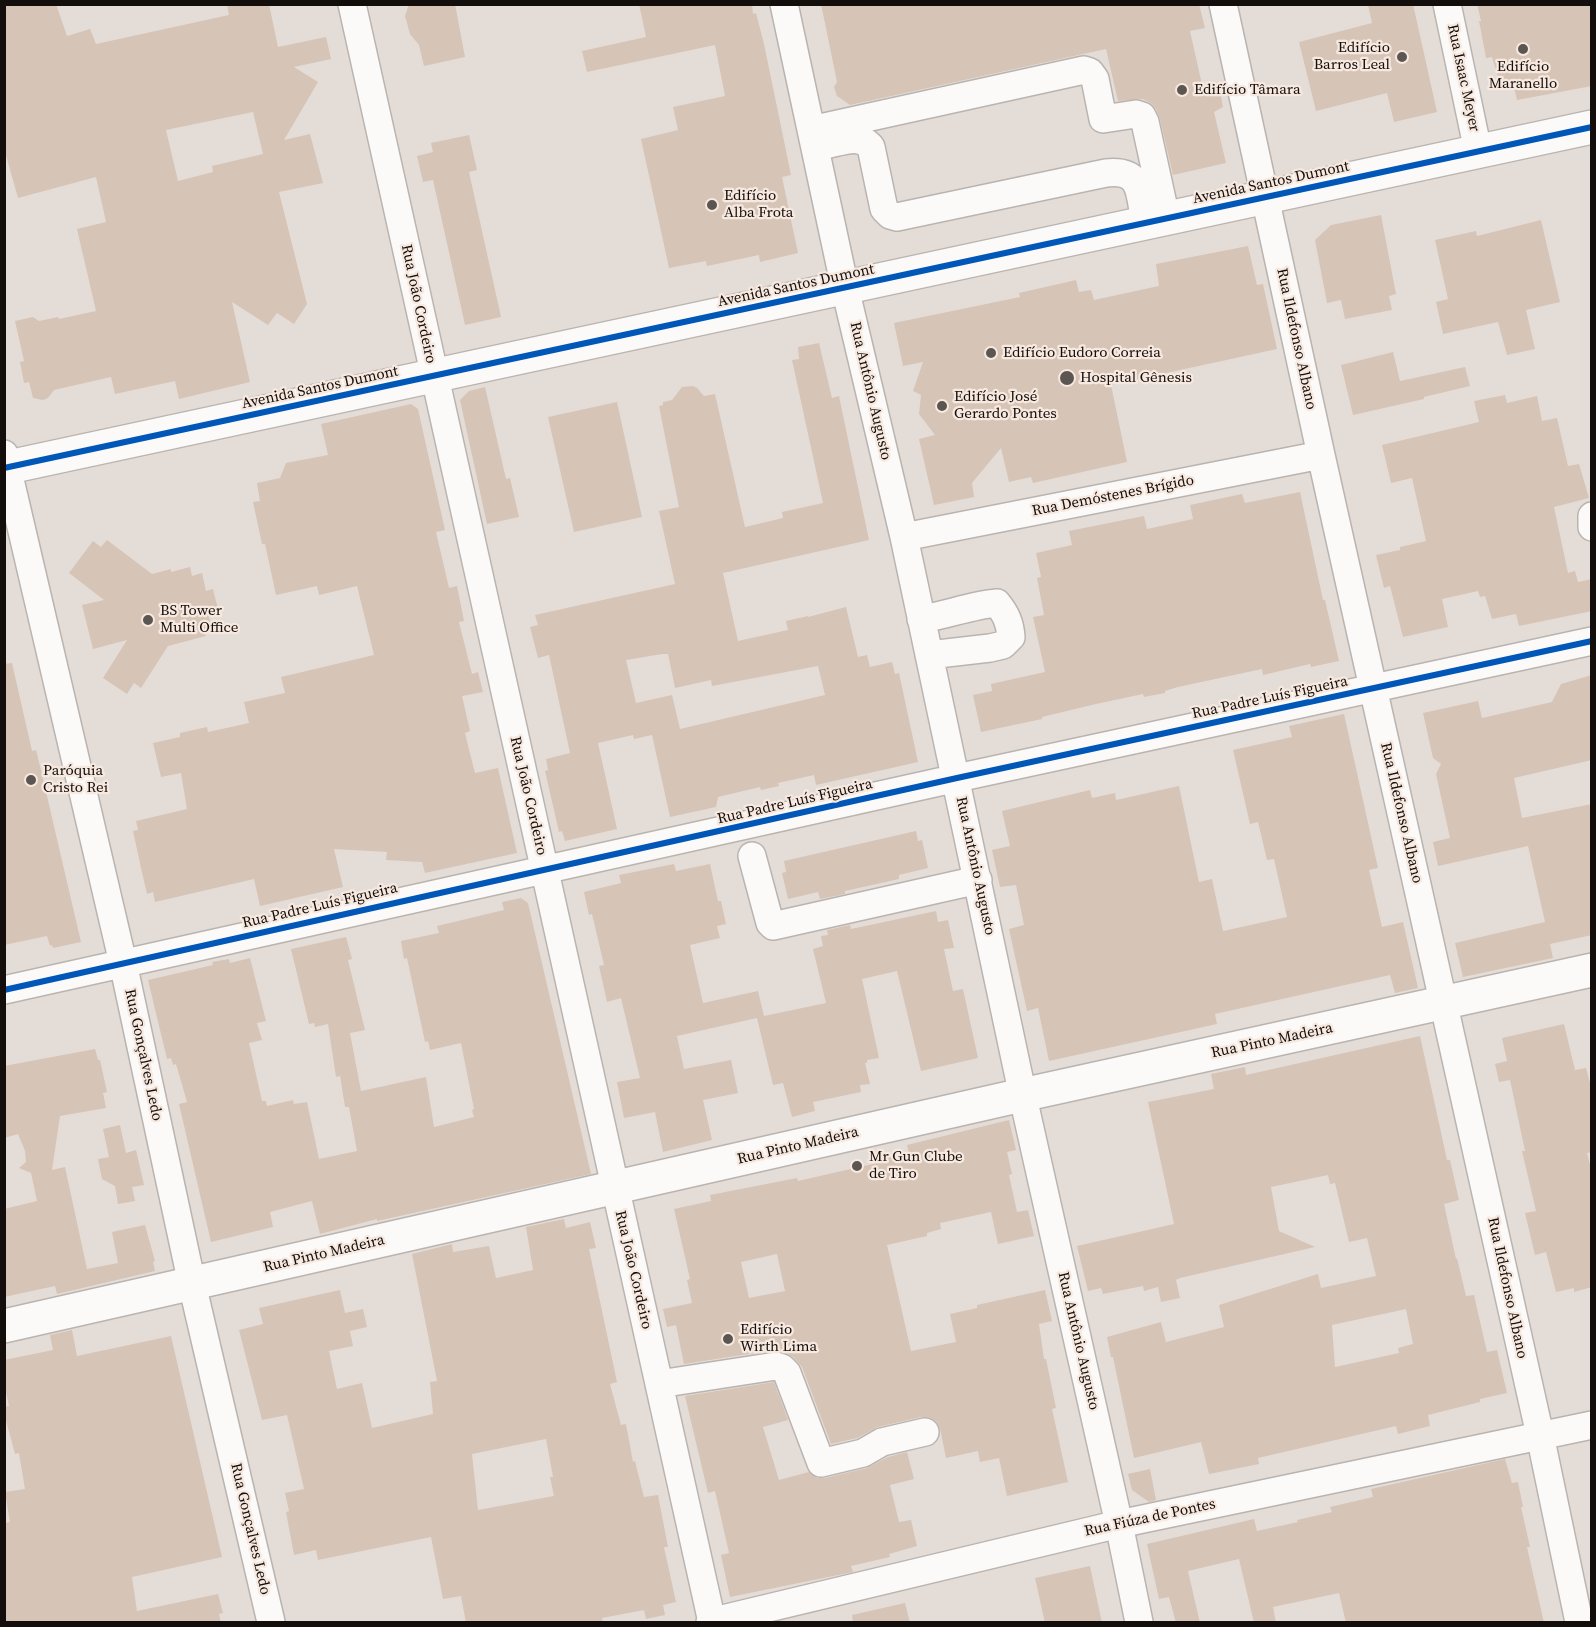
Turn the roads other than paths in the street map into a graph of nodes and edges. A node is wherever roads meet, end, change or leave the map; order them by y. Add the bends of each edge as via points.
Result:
1 (352, 4) edge
2 (784, 4) edge
3 (1223, 4) edge
4 (1447, 4) edge
5 (1592, 127) edge
6 (813, 139) junction
7 (1478, 151) junction
8 (1264, 196) junction
9 (1156, 220) junction
10 (845, 288) junction
11 (434, 376) junction
12 (1321, 455) junction
13 (5, 463) edge
14 (1592, 516) edge
15 (1592, 528) edge
16 (904, 537) junction
17 (921, 619) junction
18 (1592, 640) edge
19 (929, 654) junction
20 (1373, 688) junction
21 (957, 778) junction
22 (752, 856) dead end
23 (545, 870) junction
24 (978, 880) junction
25 (123, 963) junction
26 (1592, 970) edge
27 (4, 990) edge
28 (1444, 1003) junction
29 (1022, 1095) junction
30 (615, 1188) junction
31 (192, 1284) junction
32 (4, 1326) edge
33 (659, 1384) junction
34 (1592, 1425) edge
35 (925, 1432) dead end
36 (1540, 1434) junction
37 (1119, 1524) junction
38 (711, 1622) edge
39 (271, 1623) edge
40 (1139, 1623) edge
41 (1579, 1623) edge

1 - 11 street, Rua João Cordeiro
2 - 6 street, Rua Antônio Augusto
3 - 8 street, Rua Ildefonso Albano
4 - 7 street, Rua Isaac Meyer
5 - 7 main road, Avenida Santos Dumont
6 - 9 street via 866,141 871,147 884,209 897,217 1120,171 1133,177
6 - 9 street via 1084,70 1095,79 1102,119 1136,114 1145,122
6 - 10 street, Rua Antônio Augusto
7 - 8 main road, Avenida Santos Dumont
8 - 9 main road, Avenida Santos Dumont
8 - 12 street, Rua Ildefonso Albano
9 - 10 main road, Avenida Santos Dumont
10 - 11 main road, Avenida Santos Dumont
10 - 16 street, Rua Antônio Augusto
11 - 13 main road, Avenida Santos Dumont
11 - 23 street, Rua João Cordeiro
12 - 16 street, Rua Demóstenes Brígido
12 - 20 street, Rua Ildefonso Albano
13 - 25 street, Rua Gonçalves Ledo
14 - 15 street
16 - 17 street, Rua Antônio Augusto
17 - 19 street, Rua Antônio Augusto
17 - 19 street via 997,603 1010,625 1011,637 1003,645
18 - 20 street, Rua Padre Luís Figueira
19 - 21 street, Rua Antônio Augusto
20 - 21 street, Rua Padre Luís Figueira
20 - 28 street, Rua Ildefonso Albano
21 - 23 street, Rua Padre Luís Figueira
21 - 24 street, Rua Antônio Augusto
22 - 24 street via 773,926
23 - 25 street, Rua Padre Luís Figueira
23 - 30 street, Rua João Cordeiro
24 - 29 street, Rua Antônio Augusto
25 - 27 street, Rua Padre Luís Figueira
25 - 31 street, Rua Gonçalves Ledo
26 - 28 main road, Rua Pinto Madeira
28 - 29 main road, Rua Pinto Madeira
28 - 36 street, Rua Ildefonso Albano
29 - 30 main road, Rua Pinto Madeira
29 - 37 street, Rua Antônio Augusto
30 - 31 main road, Rua Pinto Madeira
30 - 33 street, Rua João Cordeiro
31 - 32 main road, Rua Pinto Madeira
31 - 39 street, Rua Gonçalves Ledo
33 - 35 street via 782,1368 821,1463
33 - 38 street, Rua João Cordeiro
34 - 36 street, Rua Fiúza de Pontes
36 - 37 street, Rua Fiúza de Pontes
36 - 41 street, Rua Ildefonso Albano
37 - 38 street, Rua Fiúza de Pontes
37 - 40 street, Rua Antônio Augusto

